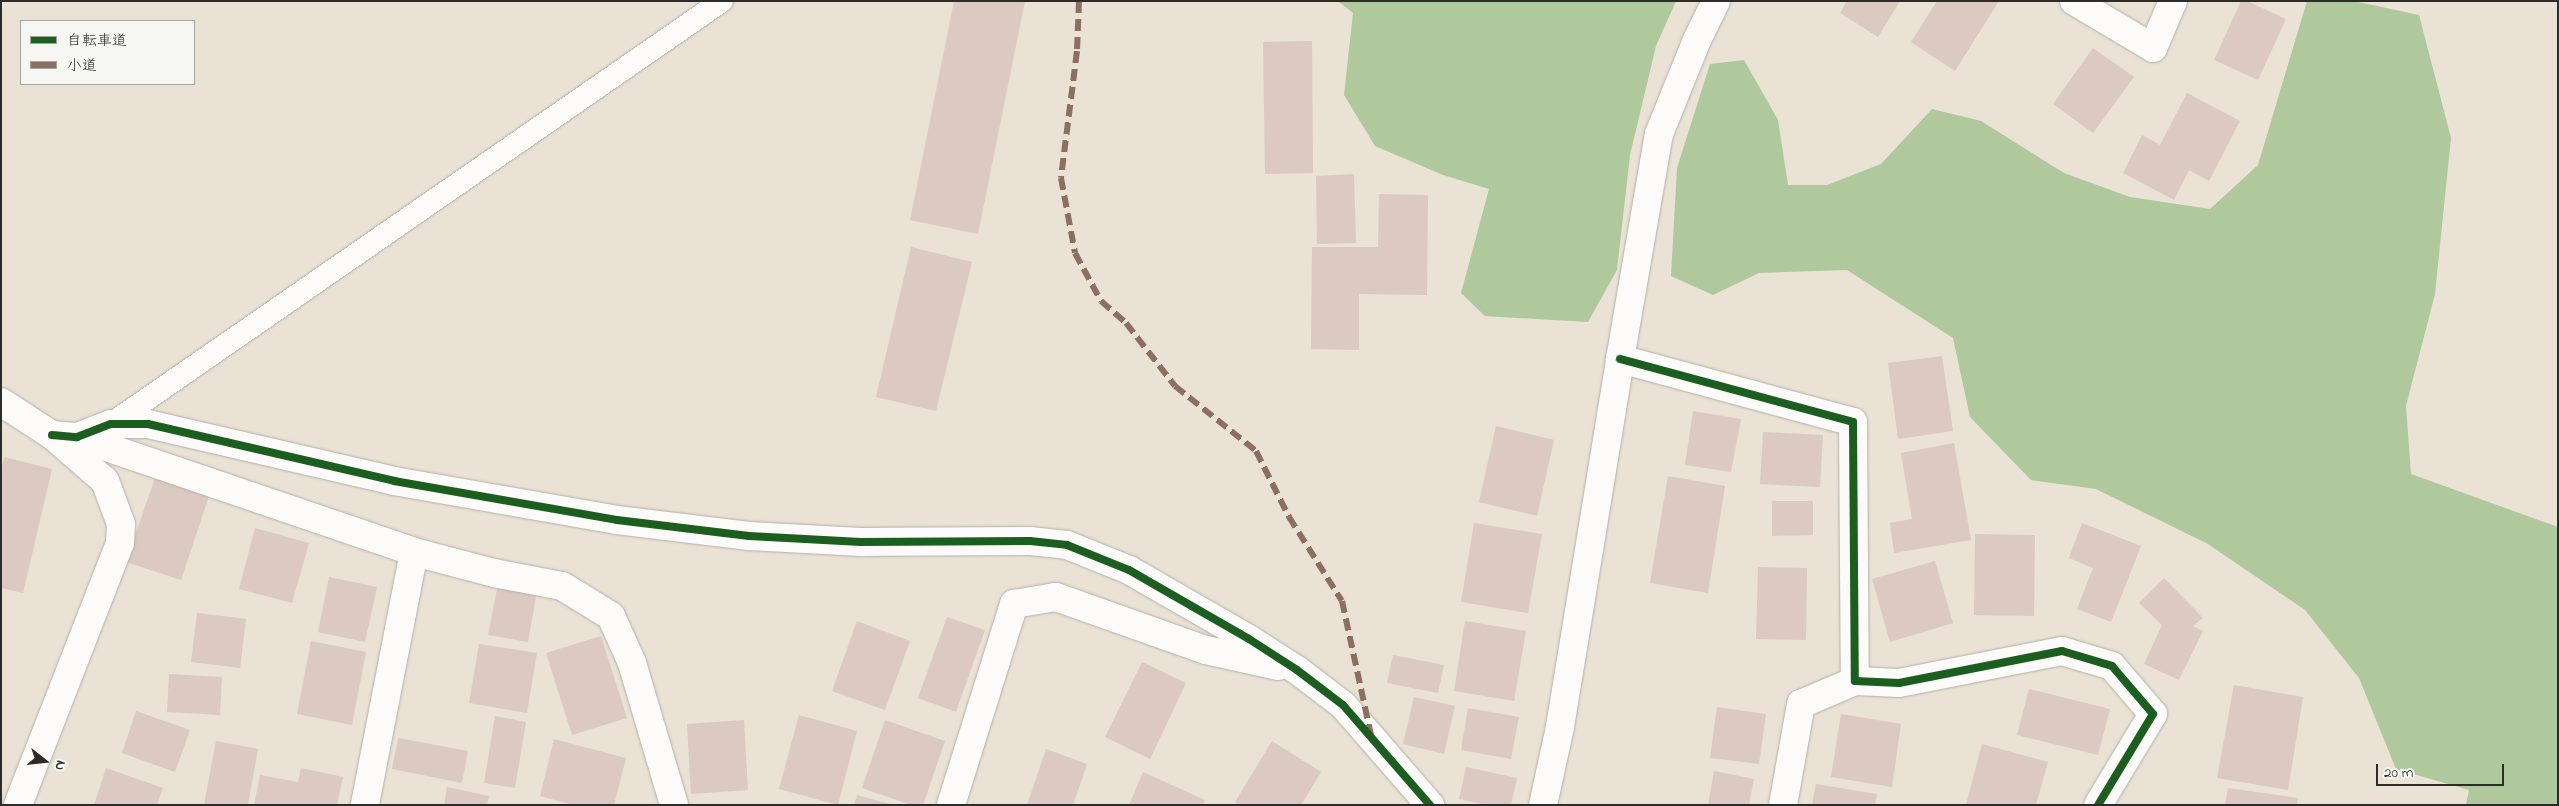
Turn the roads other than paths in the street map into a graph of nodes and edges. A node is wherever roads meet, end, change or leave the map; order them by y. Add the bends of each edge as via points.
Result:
1 (722, 1) edge
2 (1716, 1) edge
3 (2074, 1) edge
4 (2172, 1) edge
5 (1620, 359) junction
6 (1, 402) edge
7 (110, 424) junction
8 (64, 436) junction
9 (414, 552) junction
10 (1297, 670) junction
11 (1856, 681) junction
12 (18, 805) edge
13 (365, 805) edge
14 (674, 805) edge
15 (951, 805) edge
16 (1430, 805) edge
17 (1543, 805) edge
18 (1783, 805) edge
19 (2098, 805) edge

1 - 7 lane
2 - 5 street via 1659,134
3 - 4 street via 2153,48
5 - 11 street via 1853,422
5 - 17 street via 1560,726
6 - 8 street
7 - 8 street
7 - 10 street via 148,424 394,482 617,520 749,536 861,542 1030,541 1067,545 1129,570
8 - 9 street
8 - 12 street via 104,481 121,524 120,543
9 - 13 street
9 - 14 street via 494,573 562,586 611,616 632,663
10 - 15 street via 1206,650 1056,596 1014,604
10 - 16 street via 1343,706
11 - 18 street via 1801,704
11 - 19 street via 1900,683 2062,652 2112,666 2153,714

